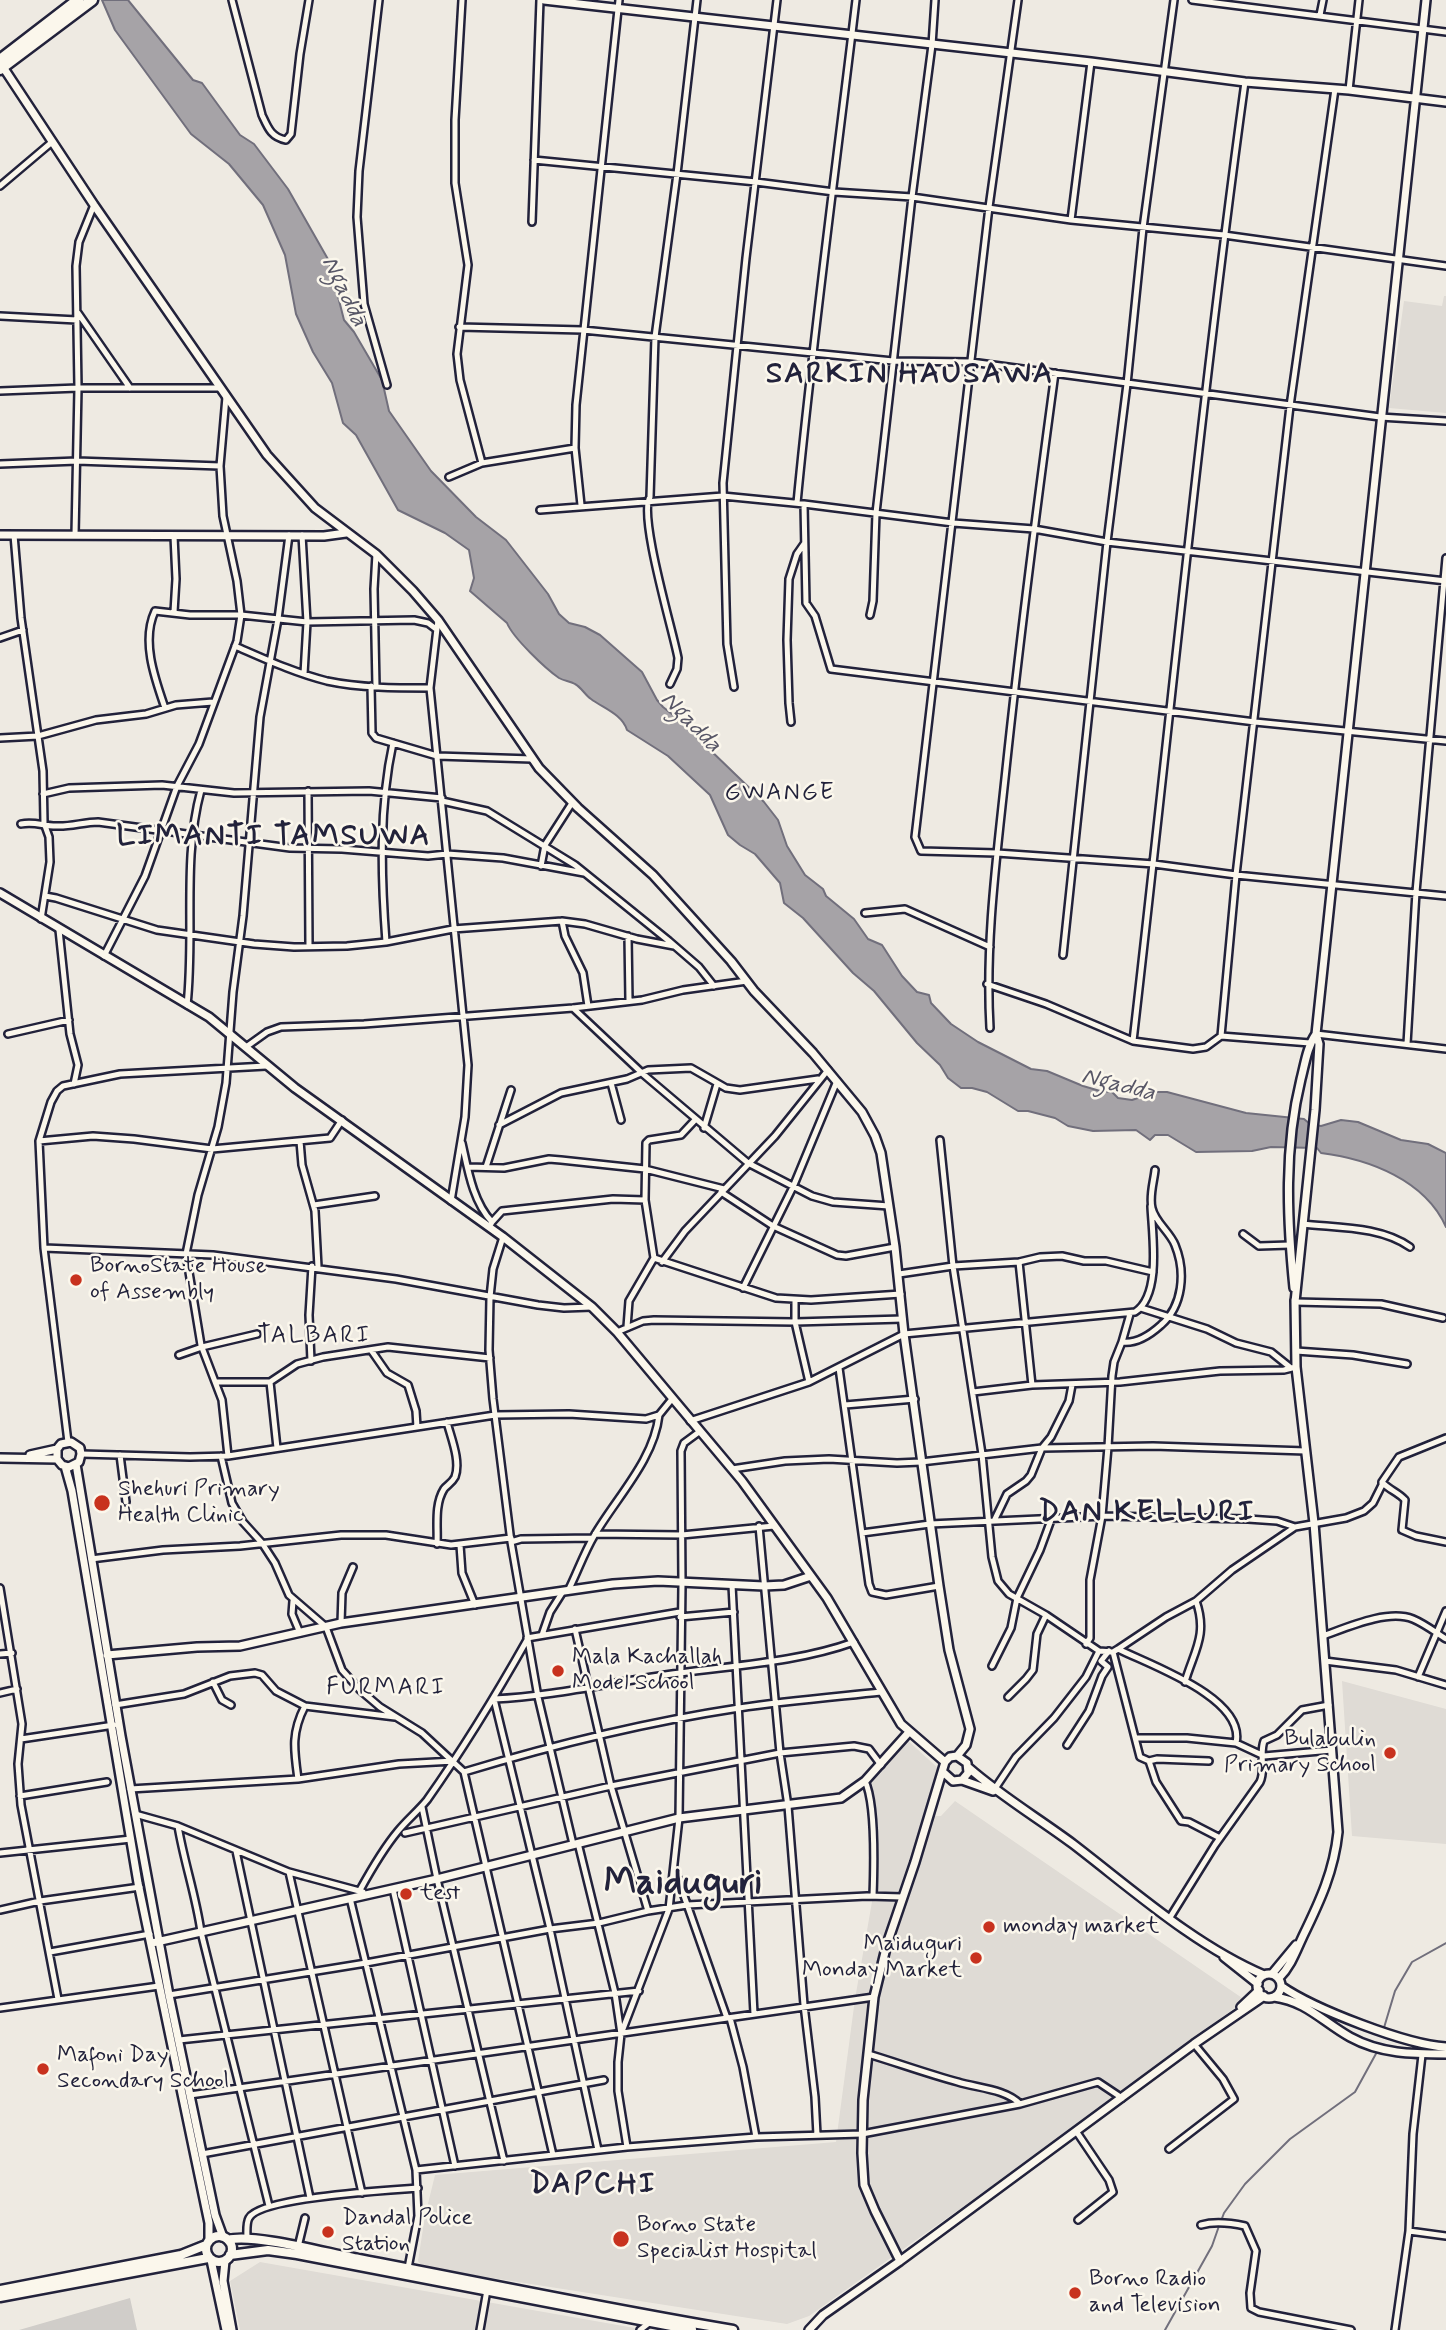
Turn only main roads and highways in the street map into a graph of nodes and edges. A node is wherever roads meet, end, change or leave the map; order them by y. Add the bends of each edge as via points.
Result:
1 (78, 0) edge
2 (92, 0) edge
3 (542, 0) edge
4 (1426, 0) edge
5 (67, 13) junction
6 (1, 65) edge
7 (1415, 99) junction
8 (1446, 102) edge
9 (346, 533) junction
10 (0, 535) edge
11 (0, 893) edge
12 (1316, 1034) junction
13 (1295, 1302) junction
14 (57, 1450) junction
15 (20, 1457) junction
16 (0, 1458) edge
17 (57, 1459) junction
18 (76, 1464) junction
19 (65, 1466) junction
20 (811, 1576) junction
21 (107, 1655) junction
22 (115, 1725) junction
23 (909, 1732) junction
24 (957, 1756) junction
25 (945, 1762) junction
26 (969, 1768) junction
27 (943, 1772) junction
28 (962, 1780) junction
29 (995, 1791) junction
30 (154, 1939) junction
31 (1213, 1947) junction
32 (1274, 1979) junction
33 (1260, 1990) junction
34 (1274, 1997) junction
35 (1446, 2047) edge
36 (1446, 2054) edge
37 (225, 2238) junction
38 (208, 2243) junction
39 (228, 2258) junction
40 (209, 2259) junction
41 (900, 2261) junction
42 (127, 2269) junction
43 (0, 2290) edge
44 (0, 2297) edge
45 (823, 2315) junction
46 (226, 2330) edge
47 (232, 2330) edge
48 (692, 2330) edge
49 (733, 2330) edge
50 (809, 2330) edge
51 (818, 2330) edge

1 - 5 highway
2 - 5 highway
3 - 7 main road
4 - 7 main road
5 - 6 highway
6 - 9 main road via 219,388 284,476
7 - 8 main road
7 - 12 main road
9 - 10 main road via 324,537
9 - 24 main road via 376,554 438,620 532,759 572,803 653,876 732,961 837,1081 875,1136 899,1274 949,1650 970,1729
11 - 20 main road via 209,1017 266,1066 490,1224 592,1307 732,1469
12 - 13 main road via 1320,1044 1315,1110
12 - 13 main road via 1295,1110 1288,1175
13 - 32 main road via 1294,1367 1314,1523 1337,1812 1336,1852 1320,1904 1294,1957
14 - 15 main road
14 - 17 main road
14 - 18 main road via 68,1442 77,1445 81,1454
15 - 16 main road
15 - 17 main road
17 - 19 main road
18 - 19 main road
18 - 21 main road
19 - 22 main road
20 - 21 main road via 764,1586 658,1581 613,1584 341,1623 240,1646
20 - 23 main road
21 - 22 main road
22 - 30 main road via 135,1814
22 - 30 main road via 131,1839
23 - 25 main road
23 - 30 main road via 865,1781 841,1798 679,1818 437,1879 363,1892 298,1912
24 - 25 main road
24 - 26 main road
25 - 27 main road
26 - 28 main road
26 - 29 main road
27 - 28 main road via 953,1781
27 - 41 main road via 887,1944 867,2054 864,2185
28 - 29 main road
29 - 31 main road
30 - 37 main road via 215,2215
30 - 38 main road via 159,1986 209,2224
31 - 32 main road
31 - 33 main road
32 - 33 main road
32 - 34 main road via 1279,1993
32 - 35 main road via 1329,2011 1395,2035
33 - 34 main road
33 - 41 main road via 1230,2018
34 - 36 main road via 1303,2004 1354,2039 1390,2052
37 - 38 main road via 214,2237
37 - 39 main road via 232,2247
37 - 49 main road
38 - 40 main road
38 - 42 main road
39 - 40 main road
39 - 47 main road via 224,2288
39 - 48 main road via 268,2250
40 - 42 main road
40 - 46 main road
41 - 45 main road
42 - 43 main road
42 - 44 main road
45 - 50 main road
45 - 51 main road

